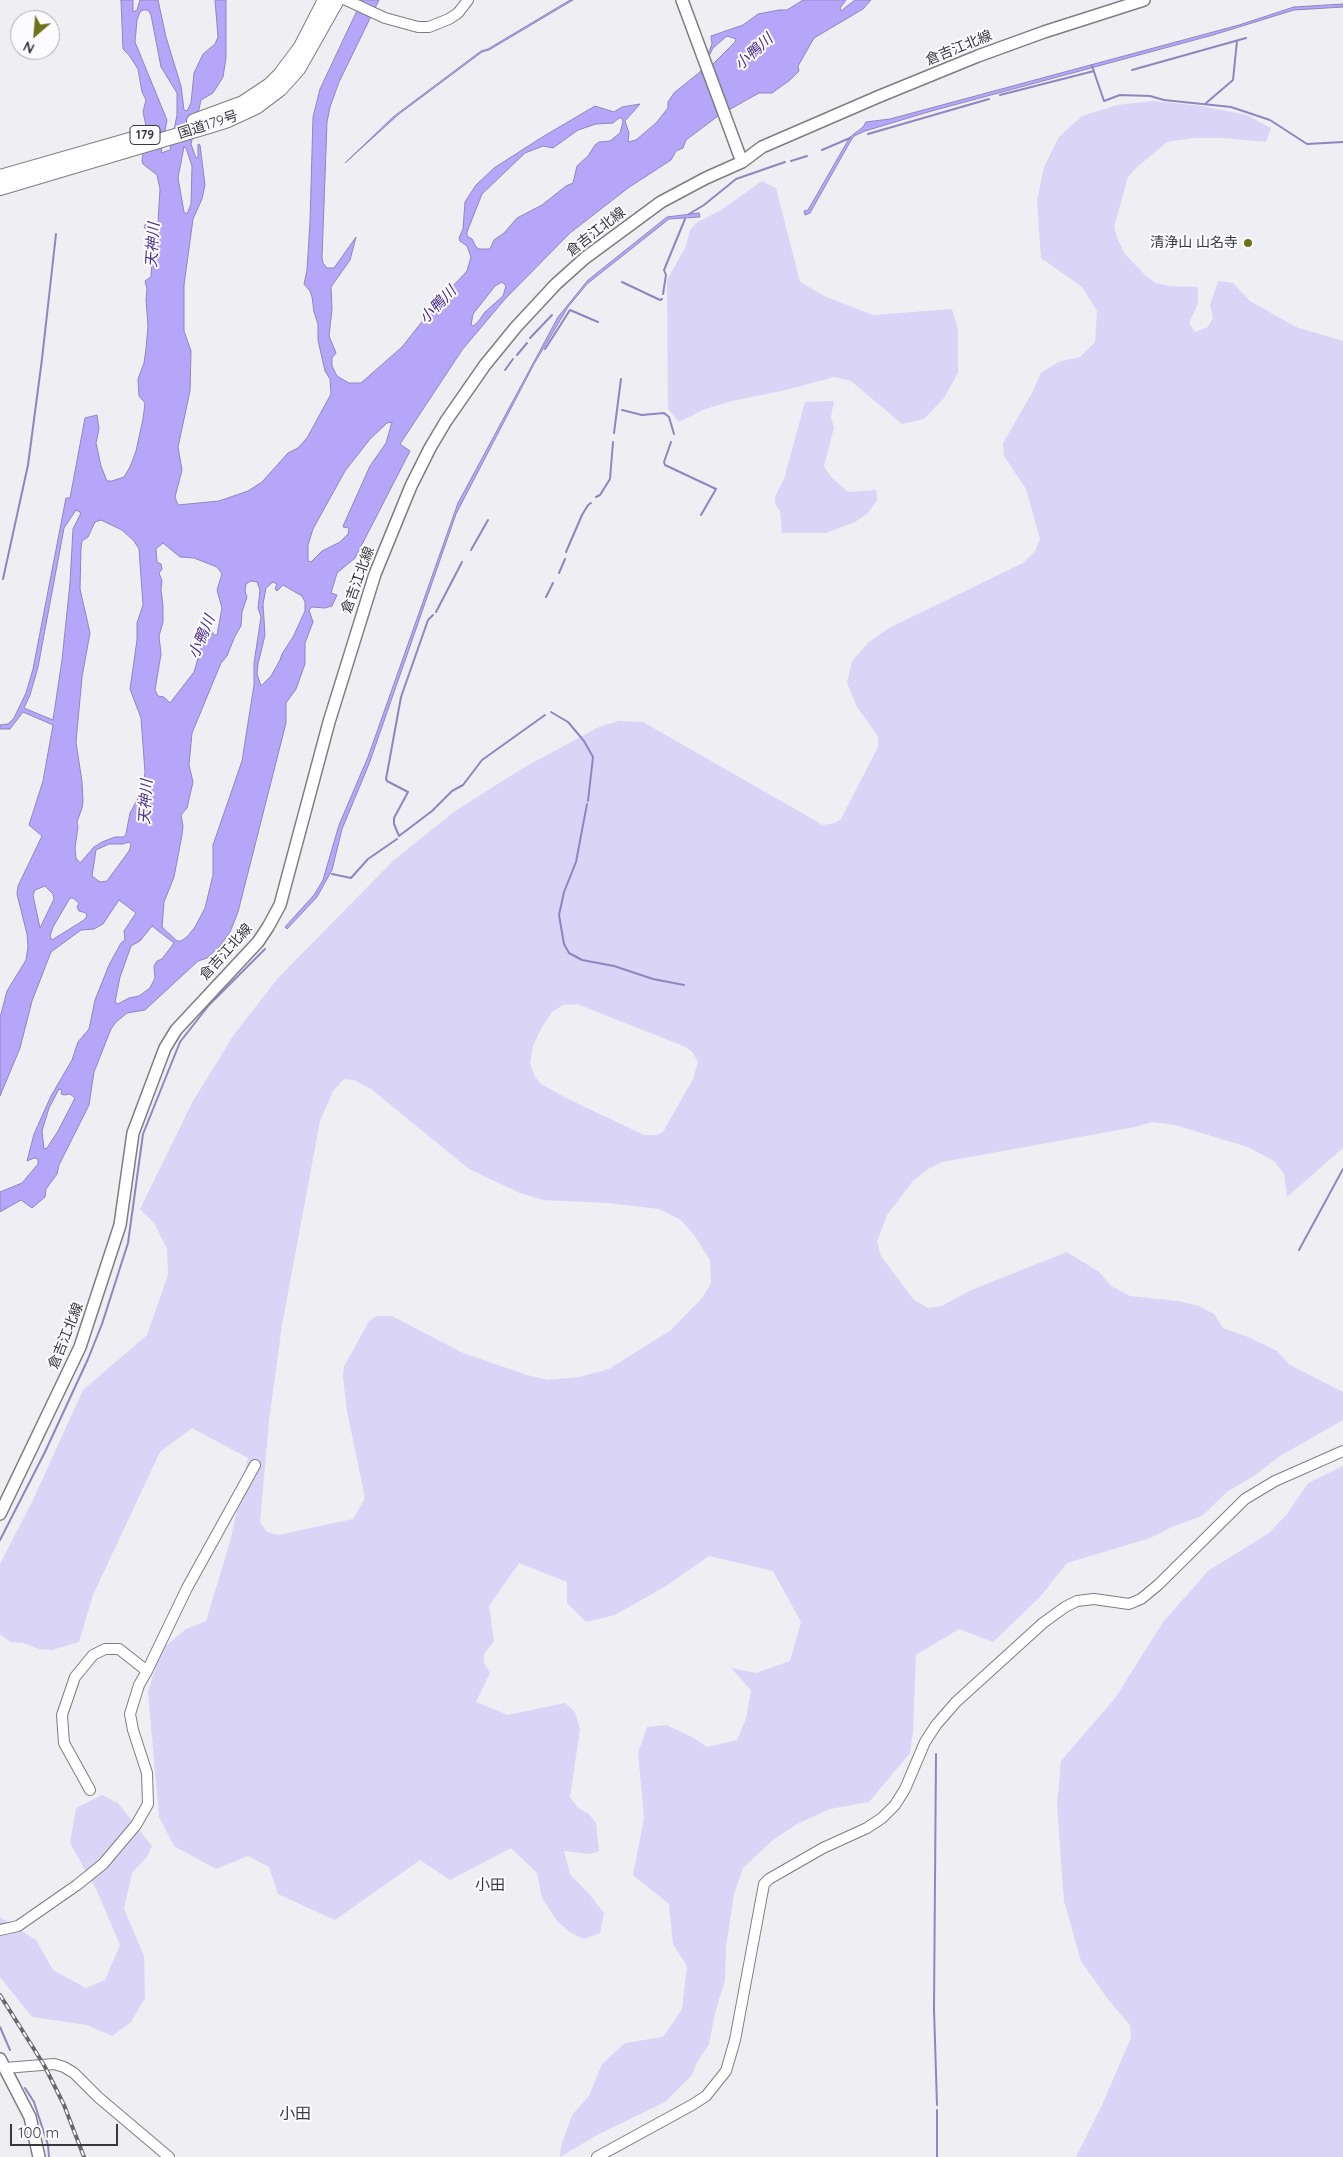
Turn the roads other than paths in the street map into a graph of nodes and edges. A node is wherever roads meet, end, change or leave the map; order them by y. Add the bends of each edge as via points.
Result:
1 (325, 0) edge
2 (468, 0) edge
3 (682, 0) edge
4 (1144, 0) edge
5 (344, 1) edge
6 (740, 156) junction
7 (0, 177) edge
8 (0, 188) edge
9 (1343, 1451) edge
10 (255, 1465) dead end
11 (0, 1514) edge
12 (148, 1671) junction
13 (90, 1790) dead end
14 (0, 1930) edge
15 (2, 2064) edge
16 (38, 2157) edge
17 (169, 2157) edge
18 (598, 2157) edge

1 - 7 highway, 国道179号 / 179 via 309,34 280,75 257,95 229,109
2 - 5 street via 454,16 429,27 408,25
3 - 6 main road
4 - 6 main road, 倉吉江北線 via 978,56
5 - 8 highway, 国道179号 / 179 via 280,89 256,107 228,120
6 - 11 main road, 倉吉江北線 via 661,202 585,258 556,284 485,365 430,448 392,529 360,618 280,905 258,942 176,1030 165,1048 133,1133 120,1225 80,1347
9 - 18 street via 1275,1481 1245,1499 1141,1599 1129,1604 1094,1599 1077,1601 1065,1607 956,1702 925,1742 905,1789 882,1818 798,1861 764,1884 735,2040 726,2071 717,2085 699,2101
10 - 12 street via 187,1588
12 - 13 street via 119,1649 105,1649 93,1654 75,1677 62,1715 64,1743
12 - 14 street via 139,1685 130,1714 146,1773 148,1804 136,1825 103,1864 32,1918 18,1926
15 - 16 main road via 30,2117
15 - 17 street via 54,2064 64,2067

